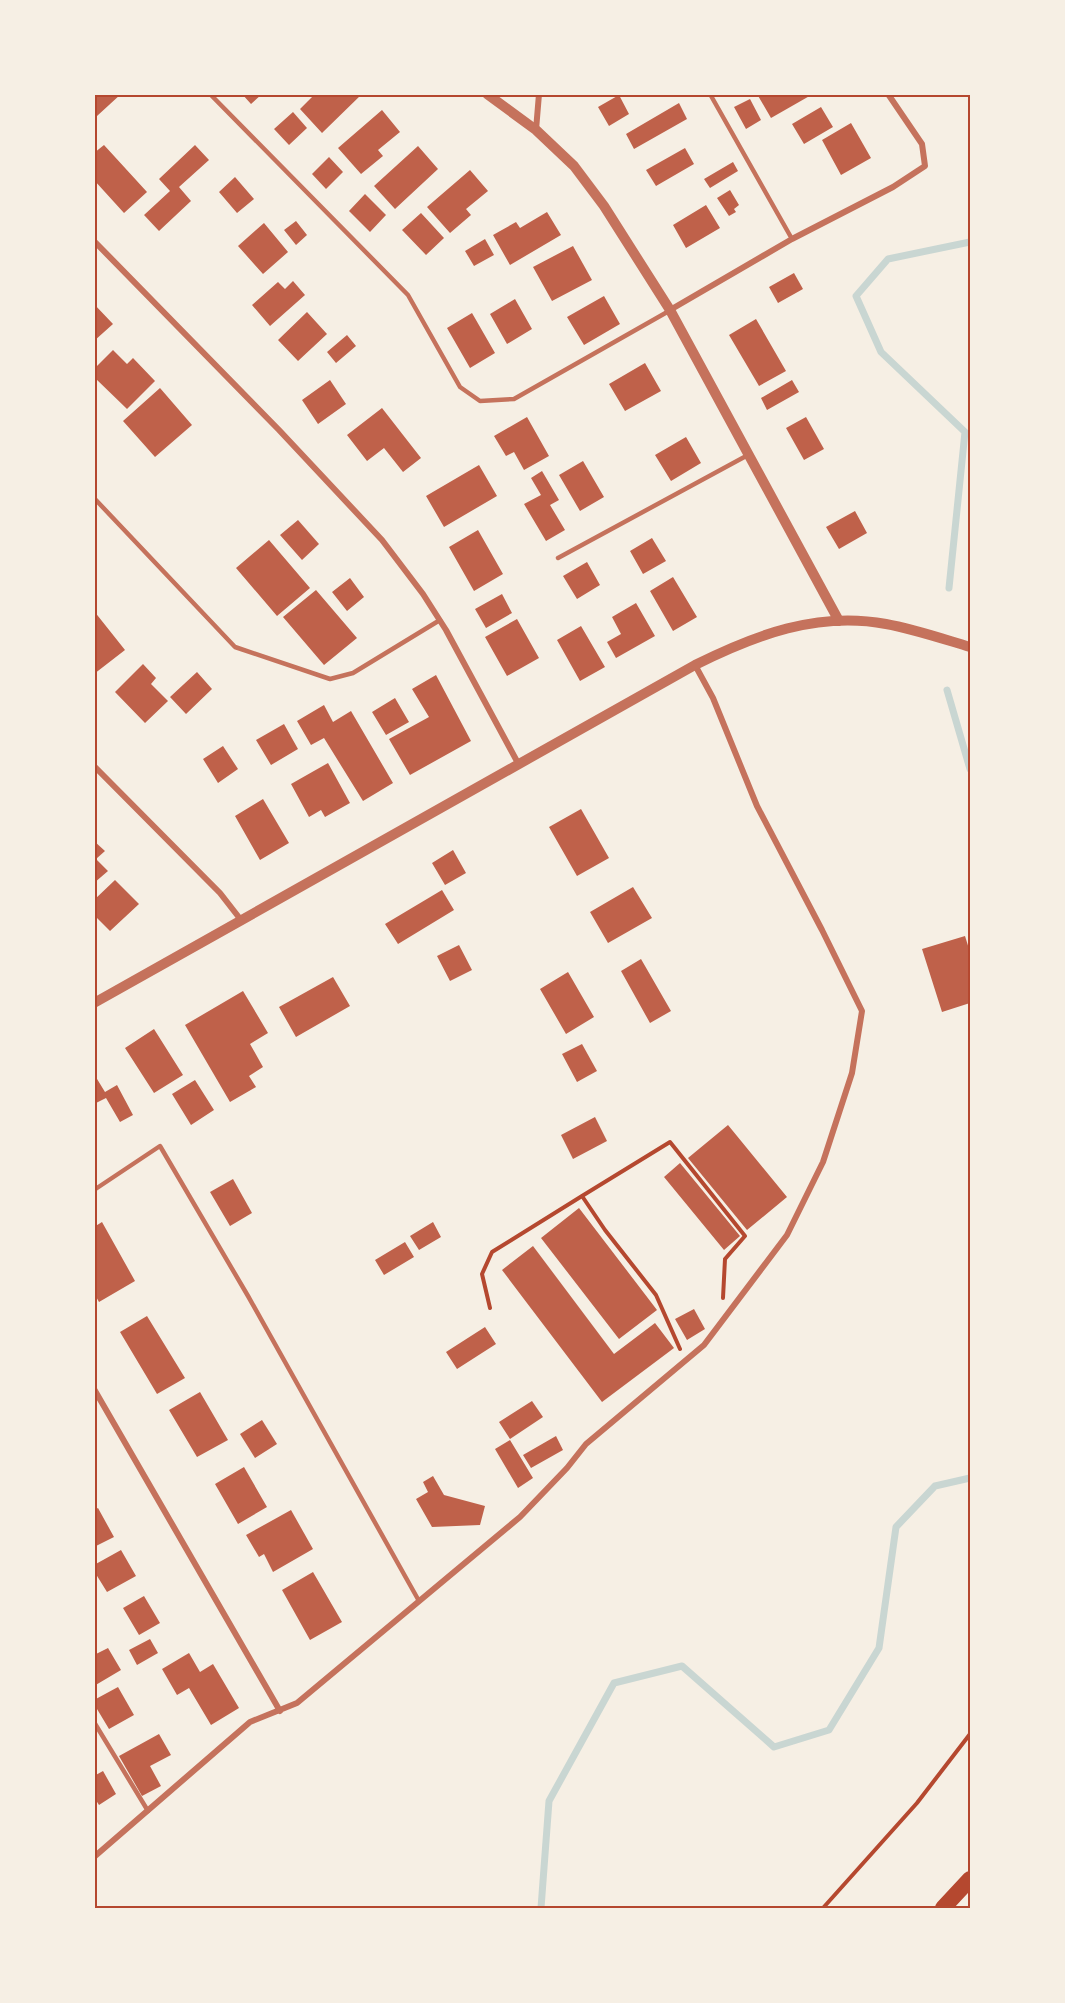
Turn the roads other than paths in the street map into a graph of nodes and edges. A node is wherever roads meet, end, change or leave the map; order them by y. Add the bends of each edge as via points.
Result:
1 (210, 94) edge
2 (487, 94) edge
3 (539, 94) edge
4 (710, 94) edge
5 (888, 94) edge
6 (536, 130) junction
7 (792, 238) junction
8 (94, 241) edge
9 (670, 310) junction
10 (748, 455) junction
11 (94, 498) edge
12 (558, 558) dead end
13 (440, 620) junction
14 (839, 621) junction
15 (970, 647) edge
16 (695, 665) junction
17 (519, 765) junction
18 (94, 766) edge
19 (241, 920) junction
20 (94, 1003) edge
21 (94, 1190) edge
22 (94, 1389) edge
23 (419, 1601) junction
24 (280, 1711) junction
25 (94, 1722) edge
26 (148, 1811) junction
27 (94, 1857) edge
28 (970, 1877) edge
29 (944, 1908) edge

1 - 9 lane via 408,295 460,387 480,401 514,399
2 - 6 street
3 - 6 street
4 - 7 lane
5 - 7 street via 922,144 925,166
6 - 9 street via 574,166 604,206
7 - 9 street
8 - 13 street via 382,540
9 - 10 street
10 - 12 lane
10 - 14 street
11 - 13 lane via 235,647 330,679 353,673
13 - 17 street
14 - 15 street via 886,624
14 - 16 street via 779,629
16 - 17 street
16 - 23 street via 713,698 757,806 862,1011 852,1073 823,1162 787,1235 704,1345 586,1444 520,1517
17 - 19 street
18 - 19 street via 220,893
19 - 20 street
21 - 23 lane via 160,1146
22 - 24 street
23 - 24 street via 297,1703
24 - 26 street via 250,1722
25 - 26 lane
26 - 27 street
28 - 29 highway

